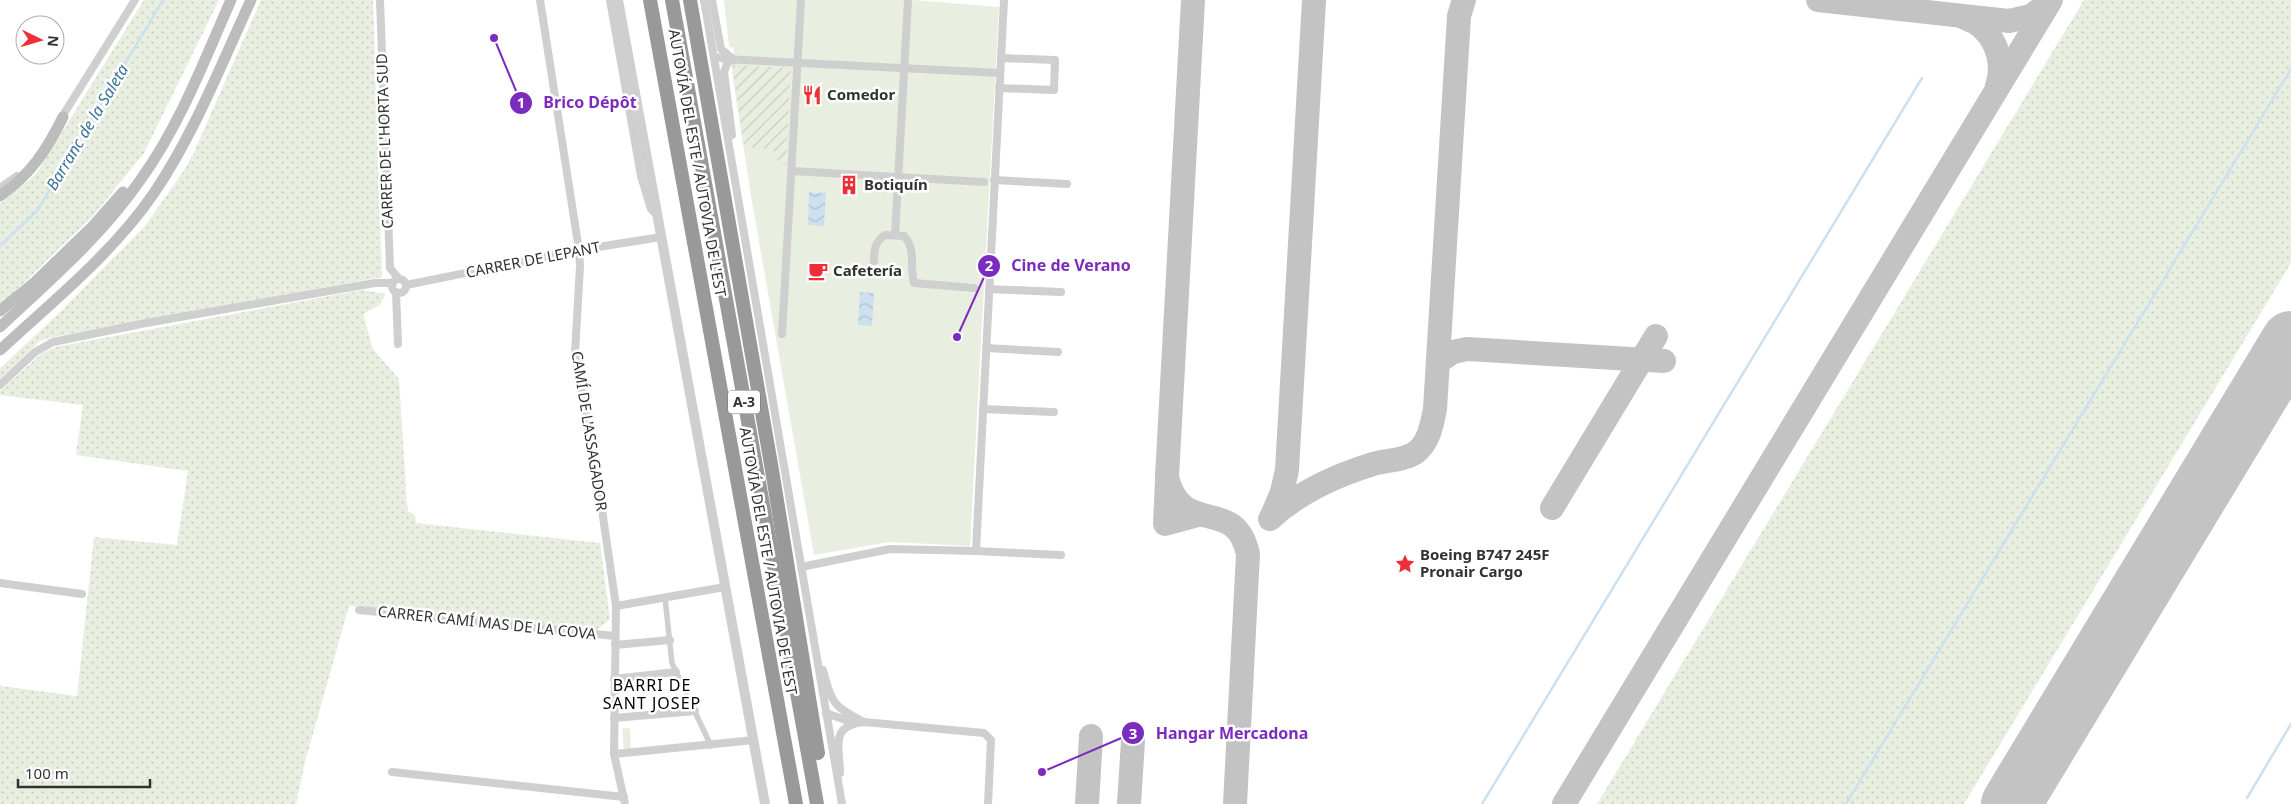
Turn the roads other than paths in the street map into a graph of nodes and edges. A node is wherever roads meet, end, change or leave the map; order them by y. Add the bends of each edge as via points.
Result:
1 (135, 0) edge
2 (231, 0) edge
3 (251, 0) edge
4 (380, 0) edge
5 (540, 0) edge
6 (610, 0) edge
7 (618, 0) edge
8 (642, 0) edge
9 (650, 0) edge
10 (672, 0) edge
11 (690, 0) edge
12 (704, 0) edge
13 (712, 0) edge
14 (800, 0) edge
15 (908, 0) edge
16 (1004, 0) edge
17 (714, 56) junction
18 (1001, 58) junction
19 (733, 59) junction
20 (798, 62) junction
21 (904, 67) junction
22 (1000, 73) junction
23 (999, 88) junction
24 (63, 116) junction
25 (675, 136) junction
26 (733, 168) junction
27 (792, 171) junction
28 (898, 177) junction
29 (142, 178) junction
30 (994, 180) junction
31 (984, 182) dead end
32 (1067, 184) dead end
33 (0, 188) edge
34 (0, 196) edge
35 (657, 215) junction
36 (895, 235) junction
37 (661, 237) junction
38 (579, 250) junction
39 (874, 261) dead end
40 (393, 282) junction
41 (406, 285) junction
42 (974, 288) dead end
43 (989, 289) junction
44 (396, 292) junction
45 (1061, 292) dead end
46 (0, 311) edge
47 (0, 327) edge
48 (782, 334) dead end
49 (398, 344) dead end
50 (986, 348) junction
51 (0, 350) edge
52 (1058, 352) dead end
53 (0, 385) edge
54 (983, 408) junction
55 (1054, 412) dead end
56 (976, 551) junction
57 (1061, 555) dead end
58 (801, 567) junction
59 (0, 583) edge
60 (725, 587) junction
61 (82, 594) dead end
62 (665, 598) junction
63 (616, 606) junction
64 (359, 610) dead end
65 (811, 625) junction
66 (615, 640) junction
67 (670, 640) junction
68 (676, 672) junction
69 (614, 679) junction
70 (695, 711) junction
71 (826, 713) junction
72 (614, 718) junction
73 (864, 722) junction
74 (854, 723) junction
75 (754, 740) junction
76 (711, 746) junction
77 (614, 754) junction
78 (392, 772) dead end
79 (840, 795) junction
80 (624, 801) edge
81 (765, 804) edge
82 (796, 804) edge
83 (817, 804) edge
84 (826, 804) edge
85 (842, 804) edge
86 (988, 804) edge

1 - 24 street
2 - 29 main road via 182,109
3 - 51 main road via 176,159 153,195 117,239
4 - 40 street, CARRER DE L'HORTA SUD
5 - 38 street, CAMÍ DE L'ASSAGADOR
6 - 35 street via 641,176 651,209
7 - 35 street
8 - 25 highway via 655,70
9 - 25 highway, AUTOVÍA DEL ESTE / AUTOVIA DE L'EST / A-3
10 - 83 highway, AUTOVÍA DEL ESTE / AUTOVIA DE L'EST / A-3
11 - 84 highway
12 - 17 street
13 - 19 street via 721,49
14 - 20 street
15 - 21 street
16 - 18 street
17 - 19 street
17 - 26 street
18 - 22 street
18 - 23 street via 1055,60 1054,90
19 - 20 street
19 - 26 street via 724,72
20 - 21 street
20 - 27 street
21 - 22 street
21 - 28 street
22 - 23 street
23 - 30 street
24 - 33 street via 32,161
24 - 34 main road via 54,137 36,163 20,182
25 - 82 highway, AUTOVÍA DEL ESTE / AUTOVIA DE L'EST / A-3
26 - 58 street
27 - 28 street
27 - 48 street
28 - 31 street
28 - 36 street
29 - 46 main road via 127,187 89,230
29 - 47 main road via 101,231
30 - 32 street
30 - 43 street
35 - 37 street
36 - 39 street via 885,235 878,240
36 - 42 street via 904,236 910,242 914,283
37 - 38 street, CARRER DE LEPANT
37 - 60 street
38 - 41 street, CARRER DE LEPANT
38 - 63 street, CAMÍ DE L'ASSAGADOR via 574,353
40 - 41 street
40 - 44 street
40 - 53 street via 146,323 53,342 35,352
41 - 44 street via 402,292
43 - 45 street
43 - 50 street
44 - 49 street
50 - 52 street
50 - 54 street
54 - 55 street
54 - 56 street
56 - 57 street
56 - 58 street via 890,549
58 - 65 street
59 - 61 street
60 - 62 street
60 - 75 street
62 - 63 street
62 - 67 street
63 - 66 street, CAMÍ DE L'ASSAGADOR
64 - 66 street, CARRER CAMÍ MAS DE LA COVA
65 - 71 street
65 - 73 street via 829,695 841,710
66 - 67 street, CARRER CAMÍ MAS DE LA COVA
66 - 69 street, CAMÍ DE L'ASSAGADOR
67 - 68 street
68 - 69 street
68 - 70 street
69 - 72 street, CAMÍ DE L'ASSAGADOR
70 - 72 street
70 - 76 street
71 - 74 street
71 - 79 street
72 - 77 street, CAMÍ DE L'ASSAGADOR
73 - 74 street
73 - 86 street via 988,735 991,740
74 - 79 street via 842,729 838,738
75 - 76 street
75 - 81 street
76 - 77 street
77 - 80 street, CAMÍ DE L'ASSAGADOR
78 - 80 street
79 - 85 street

